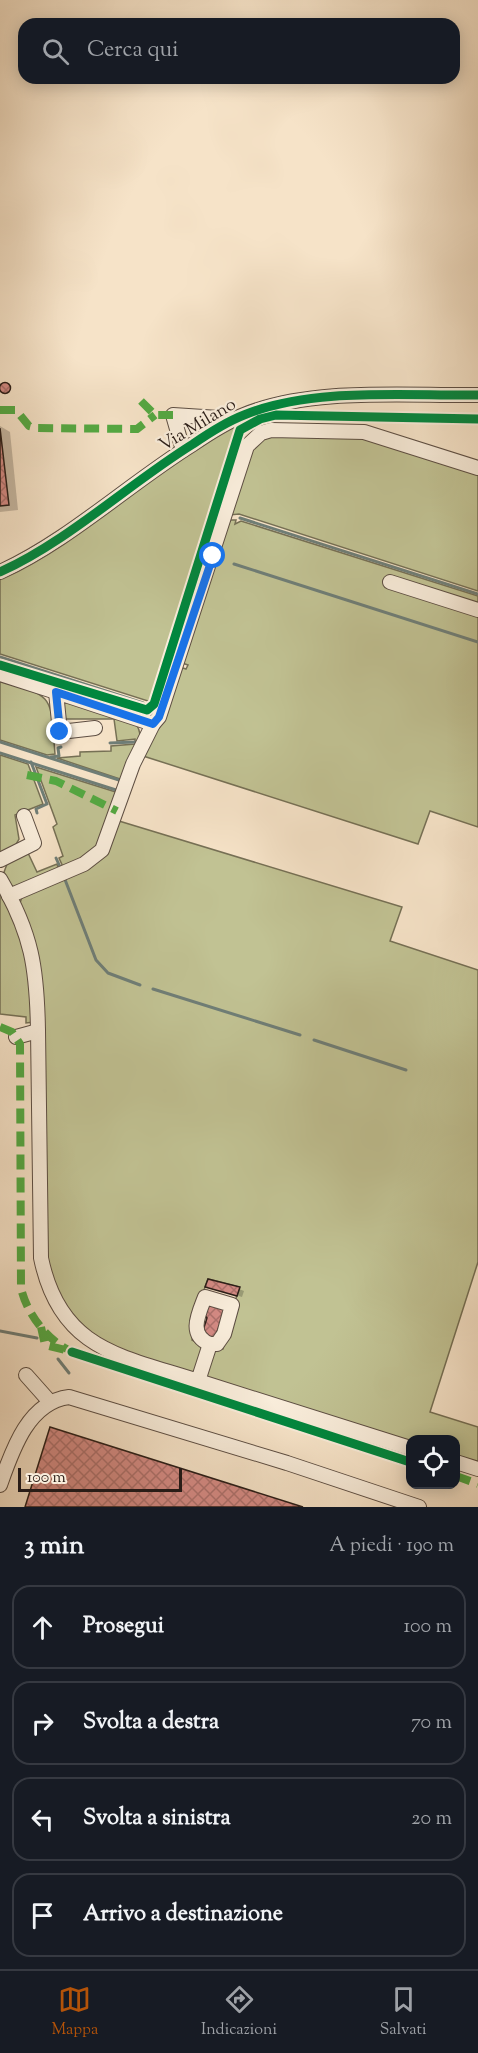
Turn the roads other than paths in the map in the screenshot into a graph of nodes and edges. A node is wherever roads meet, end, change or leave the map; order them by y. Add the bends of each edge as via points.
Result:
1 (478, 395) edge
2 (234, 419) junction
3 (183, 450) junction
4 (478, 468) edge
5 (0, 572) edge
6 (390, 582) dead end
7 (478, 610) edge
8 (0, 674) edge
9 (56, 692) junction
10 (153, 724) junction
11 (95, 728) dead end
12 (24, 816) dead end
13 (0, 860) edge
14 (0, 879) edge
15 (9, 896) junction
16 (38, 1031) junction
17 (16, 1037) dead end
18 (210, 1344) dead end
19 (26, 1375) dead end
20 (198, 1381) junction
21 (50, 1402) junction
22 (406, 1446) edge
23 (460, 1463) edge
24 (478, 1470) edge
25 (0, 1485) edge
26 (419, 1507) edge

1 - 2 street, Via Milano via 306,399
2 - 3 street, Via Milano
2 - 3 street via 173,415
3 - 5 street, Via Milano via 44,547
4 - 10 street via 364,432 271,430 253,439 164,710
6 - 7 street
8 - 9 street
9 - 10 street
9 - 11 street via 60,732
10 - 15 street via 133,764 102,850 84,864
12 - 13 street via 33,843
14 - 15 street
15 - 16 street via 34,960
16 - 17 street
16 - 20 street via 41,1258 57,1307 76,1330 95,1343 124,1357
18 - 20 street
19 - 21 street
20 - 22 street
21 - 25 street via 33,1416
21 - 26 street via 69,1397 87,1401
23 - 24 street

